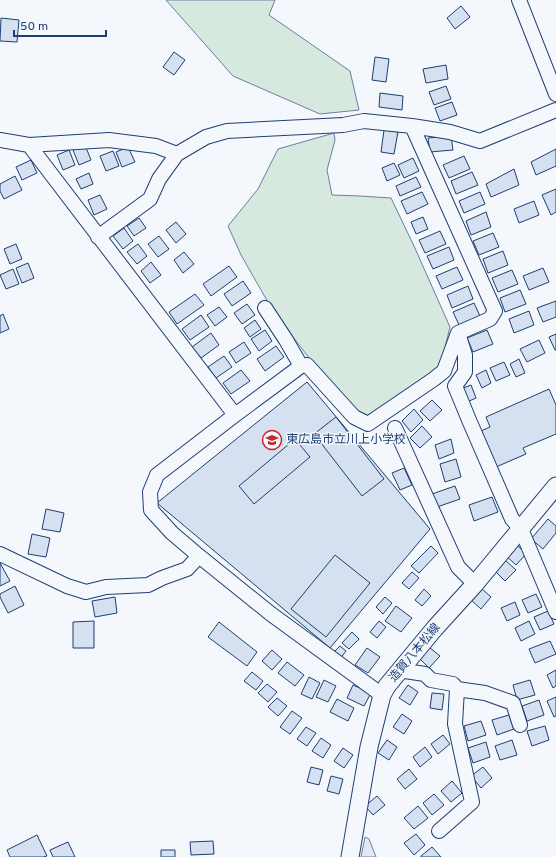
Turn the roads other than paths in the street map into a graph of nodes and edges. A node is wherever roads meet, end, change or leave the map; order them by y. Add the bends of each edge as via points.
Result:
1 (519, 0) edge
2 (556, 94) edge
3 (556, 110) edge
4 (412, 126) junction
5 (0, 140) edge
6 (29, 145) junction
7 (176, 154) junction
8 (98, 236) junction
9 (264, 308) dead end
10 (458, 333) junction
11 (301, 366) junction
12 (235, 415) junction
13 (395, 428) dead end
14 (556, 486) edge
15 (520, 529) junction
16 (0, 554) edge
17 (199, 556) junction
18 (475, 584) junction
19 (556, 612) edge
20 (401, 669) junction
21 (458, 689) junction
22 (382, 695) junction
23 (520, 725) dead end
24 (439, 831) dead end
25 (350, 857) edge

1 - 2 street
3 - 4 street via 480,141 450,132
4 - 7 street via 364,121 343,125 227,131 206,137
4 - 10 street via 495,311 490,319
5 - 6 street
6 - 7 street via 109,140 156,146
6 - 8 street
7 - 8 street via 159,179 150,199
8 - 12 street
9 - 11 street
10 - 11 street via 444,371 368,424 354,417 307,365
10 - 15 street via 465,355 465,372 455,386 512,519
11 - 12 street
12 - 17 street via 157,475 150,492 151,510 172,533
13 - 18 street via 458,568
14 - 15 main road, 造賀八本松線
15 - 18 main road, 造賀八本松線
15 - 19 street
16 - 17 street via 67,586 86,592 106,587 148,585 187,569
17 - 22 street via 271,614
18 - 20 main road, 造賀八本松線
20 - 21 street via 425,674 431,680 453,684
20 - 22 main road, 造賀八本松線
21 - 23 street via 485,693 513,703
21 - 24 street via 455,724 472,802
22 - 25 main road, 造賀八本松線 via 369,747

